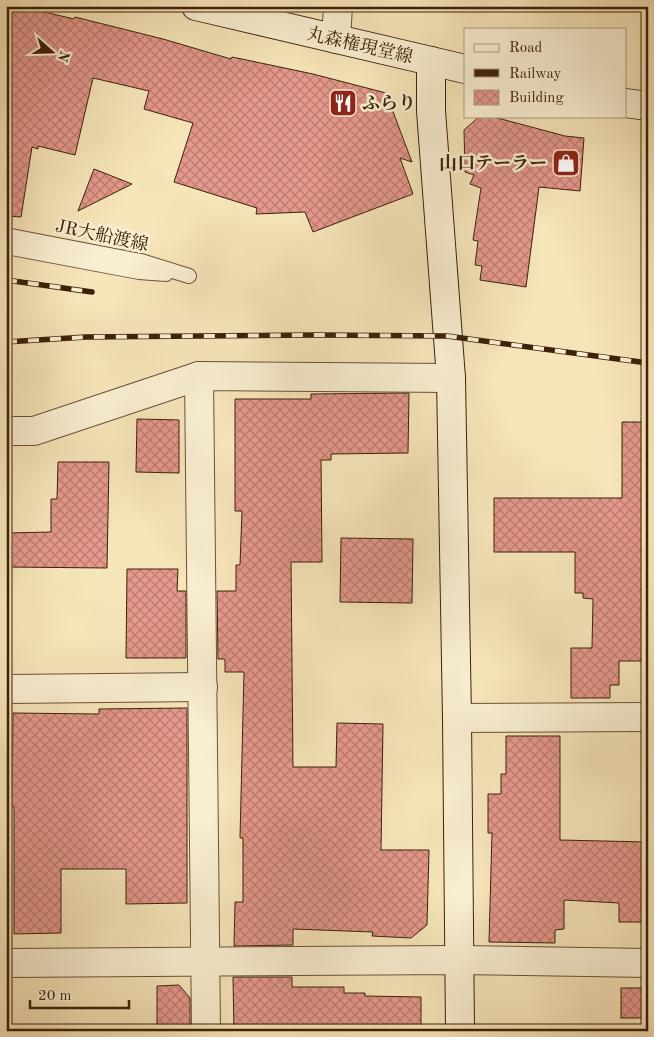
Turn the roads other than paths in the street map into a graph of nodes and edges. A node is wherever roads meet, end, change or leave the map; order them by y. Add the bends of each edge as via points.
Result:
1 (196, 6) edge
2 (338, 6) edge
3 (336, 39) junction
4 (431, 61) junction
5 (464, 69) edge
6 (626, 103) edge
7 (648, 106) edge
8 (6, 235) edge
9 (6, 246) edge
10 (199, 376) junction
11 (451, 378) junction
12 (6, 431) edge
13 (203, 687) junction
14 (6, 689) edge
15 (458, 718) junction
16 (648, 718) edge
17 (458, 960) junction
18 (206, 962) junction
19 (6, 963) edge
20 (648, 963) edge
21 (206, 1031) edge
22 (460, 1031) edge

1 - 3 street, 丸森権現堂線
2 - 3 street
3 - 4 street, 丸森権現堂線
4 - 5 street, 丸森権現堂線
4 - 11 street via 430,111
6 - 7 street
8 - 9 lane, JR大船渡線 via 141,261 189,276 139,272
10 - 11 street
10 - 12 street via 34,431
10 - 13 street
11 - 15 street
13 - 14 street
13 - 18 street
15 - 16 street
15 - 17 street
17 - 18 street
17 - 20 street
17 - 22 street
18 - 19 street
18 - 21 street

